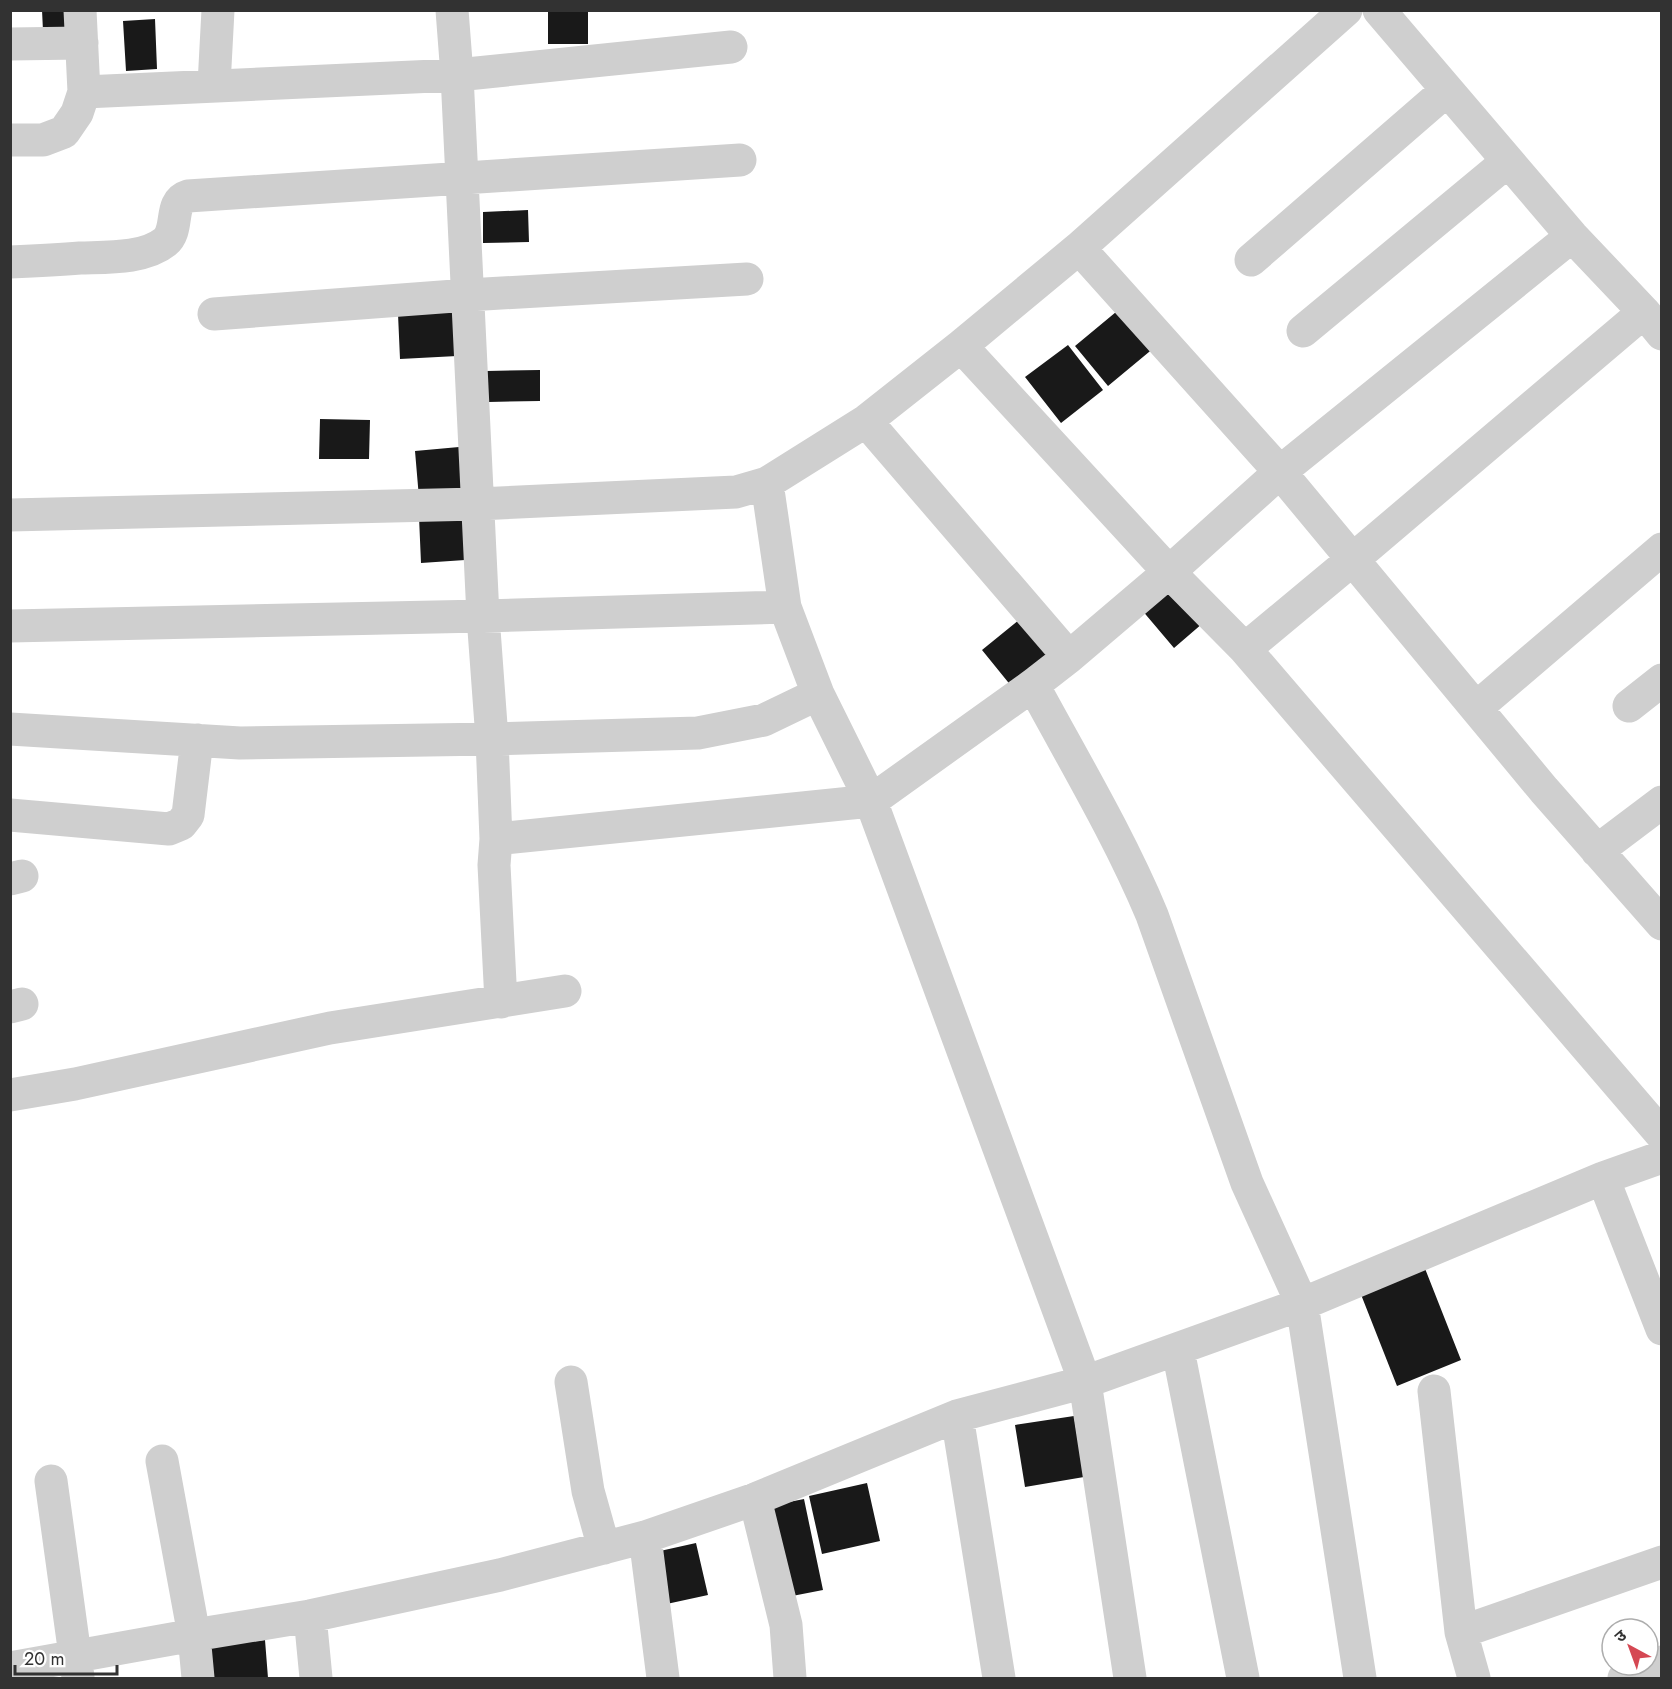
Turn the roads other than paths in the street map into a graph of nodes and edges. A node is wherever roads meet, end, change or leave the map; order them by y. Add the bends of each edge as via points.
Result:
1 (80, 10) edge
2 (218, 10) edge
3 (452, 10) edge
4 (1346, 10) edge
5 (1379, 10) edge
6 (82, 43) junction
7 (10, 44) edge
8 (731, 47) dead end
9 (457, 75) junction
10 (214, 85) junction
11 (1447, 90) junction
12 (84, 92) junction
13 (10, 140) edge
14 (740, 160) dead end
15 (1508, 161) junction
16 (462, 178) junction
17 (1572, 236) junction
18 (1079, 248) junction
19 (1251, 260) dead end
20 (10, 262) edge
21 (747, 279) dead end
22 (468, 295) junction
23 (214, 314) dead end
24 (1653, 323) edge
25 (1303, 332) dead end
26 (961, 346) junction
27 (867, 421) junction
28 (1280, 472) junction
29 (767, 483) junction
30 (478, 504) junction
31 (10, 515) edge
32 (1662, 549) edge
33 (1352, 560) junction
34 (1169, 572) junction
35 (785, 608) junction
36 (483, 616) junction
37 (10, 626) edge
38 (1245, 649) junction
39 (1070, 657) junction
40 (1662, 680) edge
41 (1033, 685) junction
42 (818, 694) junction
43 (1629, 706) dead end
44 (1476, 708) junction
45 (10, 729) edge
46 (492, 739) junction
47 (197, 740) junction
48 (871, 801) junction
49 (1662, 802) edge
50 (10, 815) edge
51 (496, 839) junction
52 (1597, 851) junction
53 (1662, 924) edge
54 (565, 991) dead end
55 (501, 1002) junction
56 (10, 1095) edge
57 (1662, 1136) edge
58 (1662, 1157) edge
59 (1603, 1178) junction
60 (1302, 1304) junction
61 (1662, 1329) edge
62 (1178, 1350) junction
63 (571, 1382) dead end
64 (1084, 1382) junction
65 (1434, 1391) dead end
66 (957, 1416) junction
67 (162, 1461) dead end
68 (51, 1481) dead end
69 (756, 1498) junction
70 (645, 1537) junction
71 (604, 1548) junction
72 (1662, 1562) edge
73 (310, 1616) junction
74 (1461, 1632) junction
75 (194, 1635) junction
76 (1662, 1662) edge
77 (77, 1667) edge
78 (10, 1668) edge
79 (198, 1678) edge
80 (316, 1678) edge
81 (663, 1678) edge
82 (790, 1678) edge
83 (999, 1678) edge
84 (1130, 1678) edge
85 (1244, 1678) edge
86 (1360, 1678) edge
87 (1474, 1678) edge
88 (1624, 1678) edge

1 - 6 street
2 - 10 street
3 - 9 street
4 - 18 street
5 - 11 street
6 - 7 street
6 - 12 street
8 - 9 street
9 - 10 street
9 - 16 street
10 - 12 street
11 - 15 street
11 - 19 street
12 - 13 street via 64,132 43,140
14 - 16 street
15 - 17 street
15 - 25 street
16 - 20 street via 188,196 178,202 170,236 154,248 132,255
16 - 22 street
17 - 24 street
17 - 28 street
18 - 26 street
18 - 28 street
21 - 22 street
22 - 23 street
22 - 30 street
24 - 33 street
26 - 27 street
26 - 34 street
27 - 29 street
27 - 39 street
28 - 33 street
28 - 34 street
29 - 30 street via 736,492
29 - 35 street
30 - 31 street
30 - 36 street
32 - 44 street
33 - 38 street
33 - 44 street
34 - 38 street
34 - 39 street
35 - 36 street
35 - 42 street
36 - 37 street
36 - 46 street
38 - 57 street
39 - 41 street
40 - 43 street
41 - 48 street
41 - 60 street via 1140,885 1247,1183
42 - 46 street via 764,720 699,733
42 - 48 street
44 - 52 street
45 - 47 street
46 - 47 street via 240,743
46 - 51 street
47 - 50 street via 188,815 181,824 169,829
48 - 51 street
48 - 64 street
49 - 52 street
51 - 55 street
52 - 53 street
54 - 55 street
55 - 56 street via 330,1028
58 - 59 street
59 - 60 street
59 - 61 street
60 - 62 street
60 - 86 street
62 - 64 street
62 - 85 street
63 - 71 street via 588,1491
64 - 66 street
64 - 84 street
65 - 74 street
66 - 69 street
66 - 83 street
67 - 75 street
68 - 77 street
69 - 70 street
69 - 82 street via 786,1625
70 - 71 street
70 - 81 street
71 - 73 street
72 - 74 street
73 - 75 street
73 - 80 street
74 - 87 street
75 - 77 street
75 - 79 street
76 - 88 street
77 - 78 street

